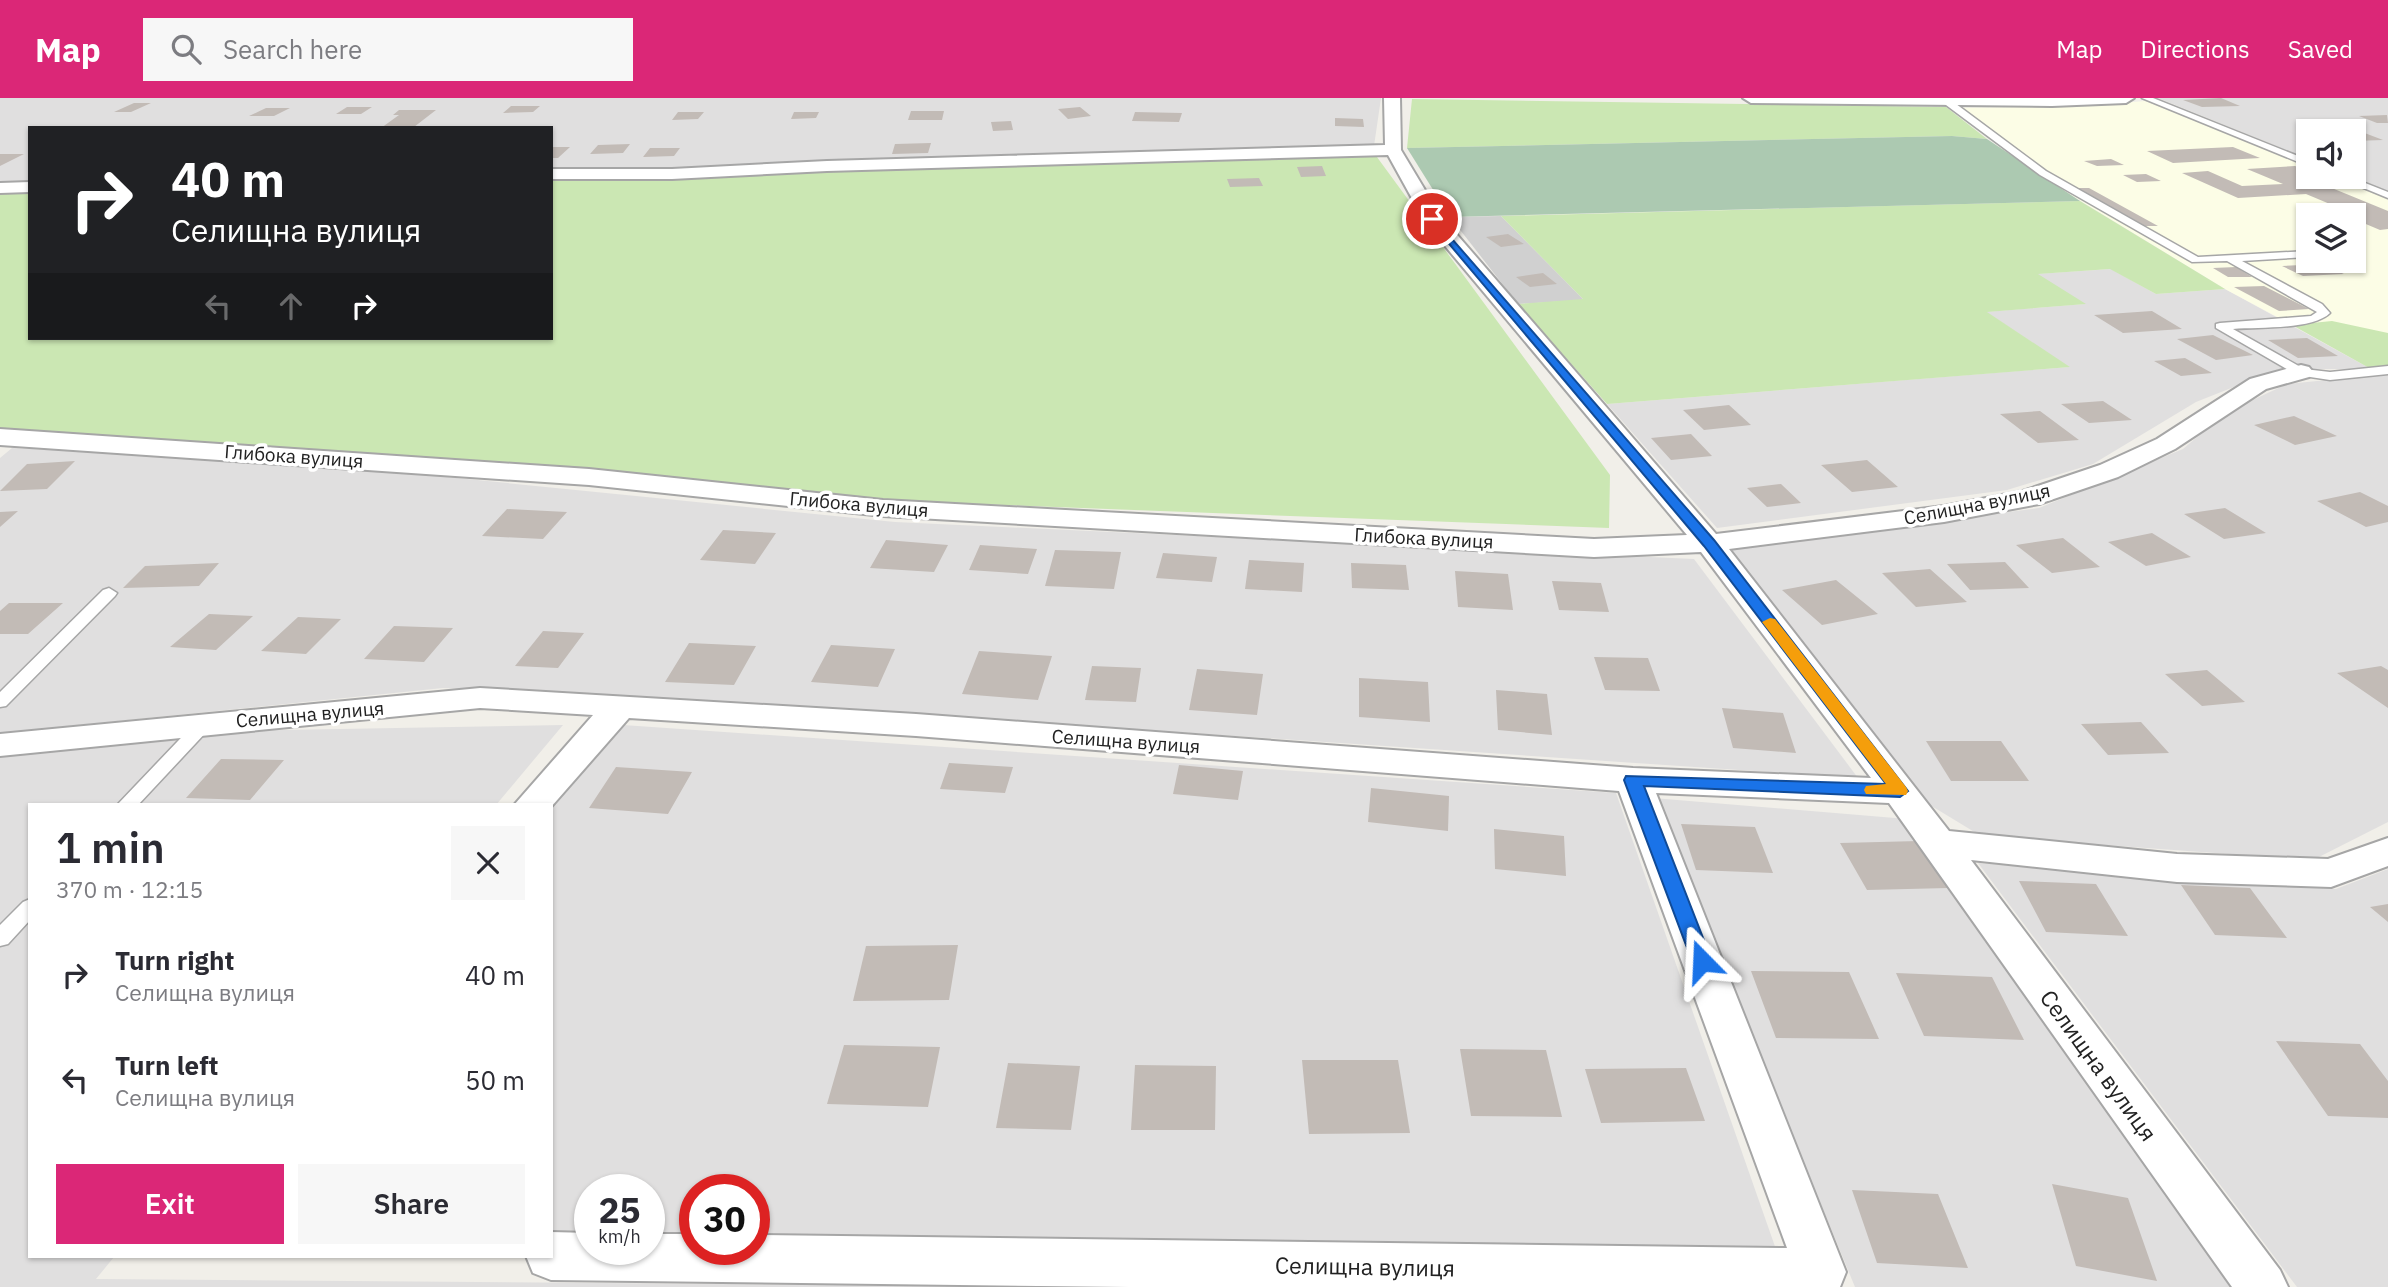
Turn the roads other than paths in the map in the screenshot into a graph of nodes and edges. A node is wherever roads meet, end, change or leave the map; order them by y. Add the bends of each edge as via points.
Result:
1 (1392, 98) edge
2 (1751, 98) edge
3 (2126, 98) edge
4 (2146, 98) edge
5 (2103, 99) edge
6 (1945, 100) junction
7 (1393, 149) junction
8 (2296, 158) edge
9 (553, 174) edge
10 (2366, 186) edge
11 (28, 187) edge
12 (0, 188) edge
13 (2388, 195) edge
14 (2296, 255) edge
15 (2229, 258) junction
16 (2388, 370) edge
17 (2301, 372) junction
18 (3, 439) edge
19 (1709, 543) junction
20 (109, 593) dead end
21 (0, 702) edge
22 (620, 707) junction
23 (204, 724) junction
24 (0, 745) edge
25 (1633, 780) junction
26 (1900, 791) junction
27 (129, 803) edge
28 (534, 803) edge
29 (1938, 843) junction
30 (2388, 851) edge
31 (28, 908) edge
32 (0, 938) edge
33 (553, 1256) edge
34 (1820, 1280) edge
35 (2262, 1287) edge

1 - 7 street, Селищна вулиця
2 - 6 street
3 - 5 street
4 - 8 lane
5 - 6 street
6 - 15 lane via 2043,173 2196,260
7 - 9 street via 672,174
7 - 19 street, Селищна вулиця via 1432,219
10 - 13 lane
11 - 12 street
14 - 15 lane
15 - 17 lane via 2324,313 2314,319 2220,326
16 - 17 lane via 2330,376
17 - 19 street, Селищна вулиця via 2258,384 2166,444 2109,471 2029,498 1944,514
18 - 19 street, Глибока вулиця via 589,477 897,509 1594,548
19 - 26 street, Селищна вулиця
20 - 21 lane
22 - 23 street, Селищна вулиця via 480,698
22 - 25 street, Селищна вулиця
22 - 28 street
23 - 24 street, Селищна вулиця
23 - 27 lane
25 - 26 street, Селищна вулиця
25 - 34 street, Селищна вулиця
26 - 29 street, Селищна вулиця
29 - 30 street via 2177,868 2331,873
29 - 35 street, Селищна вулиця
31 - 32 lane
33 - 34 street, Селищна вулиця

